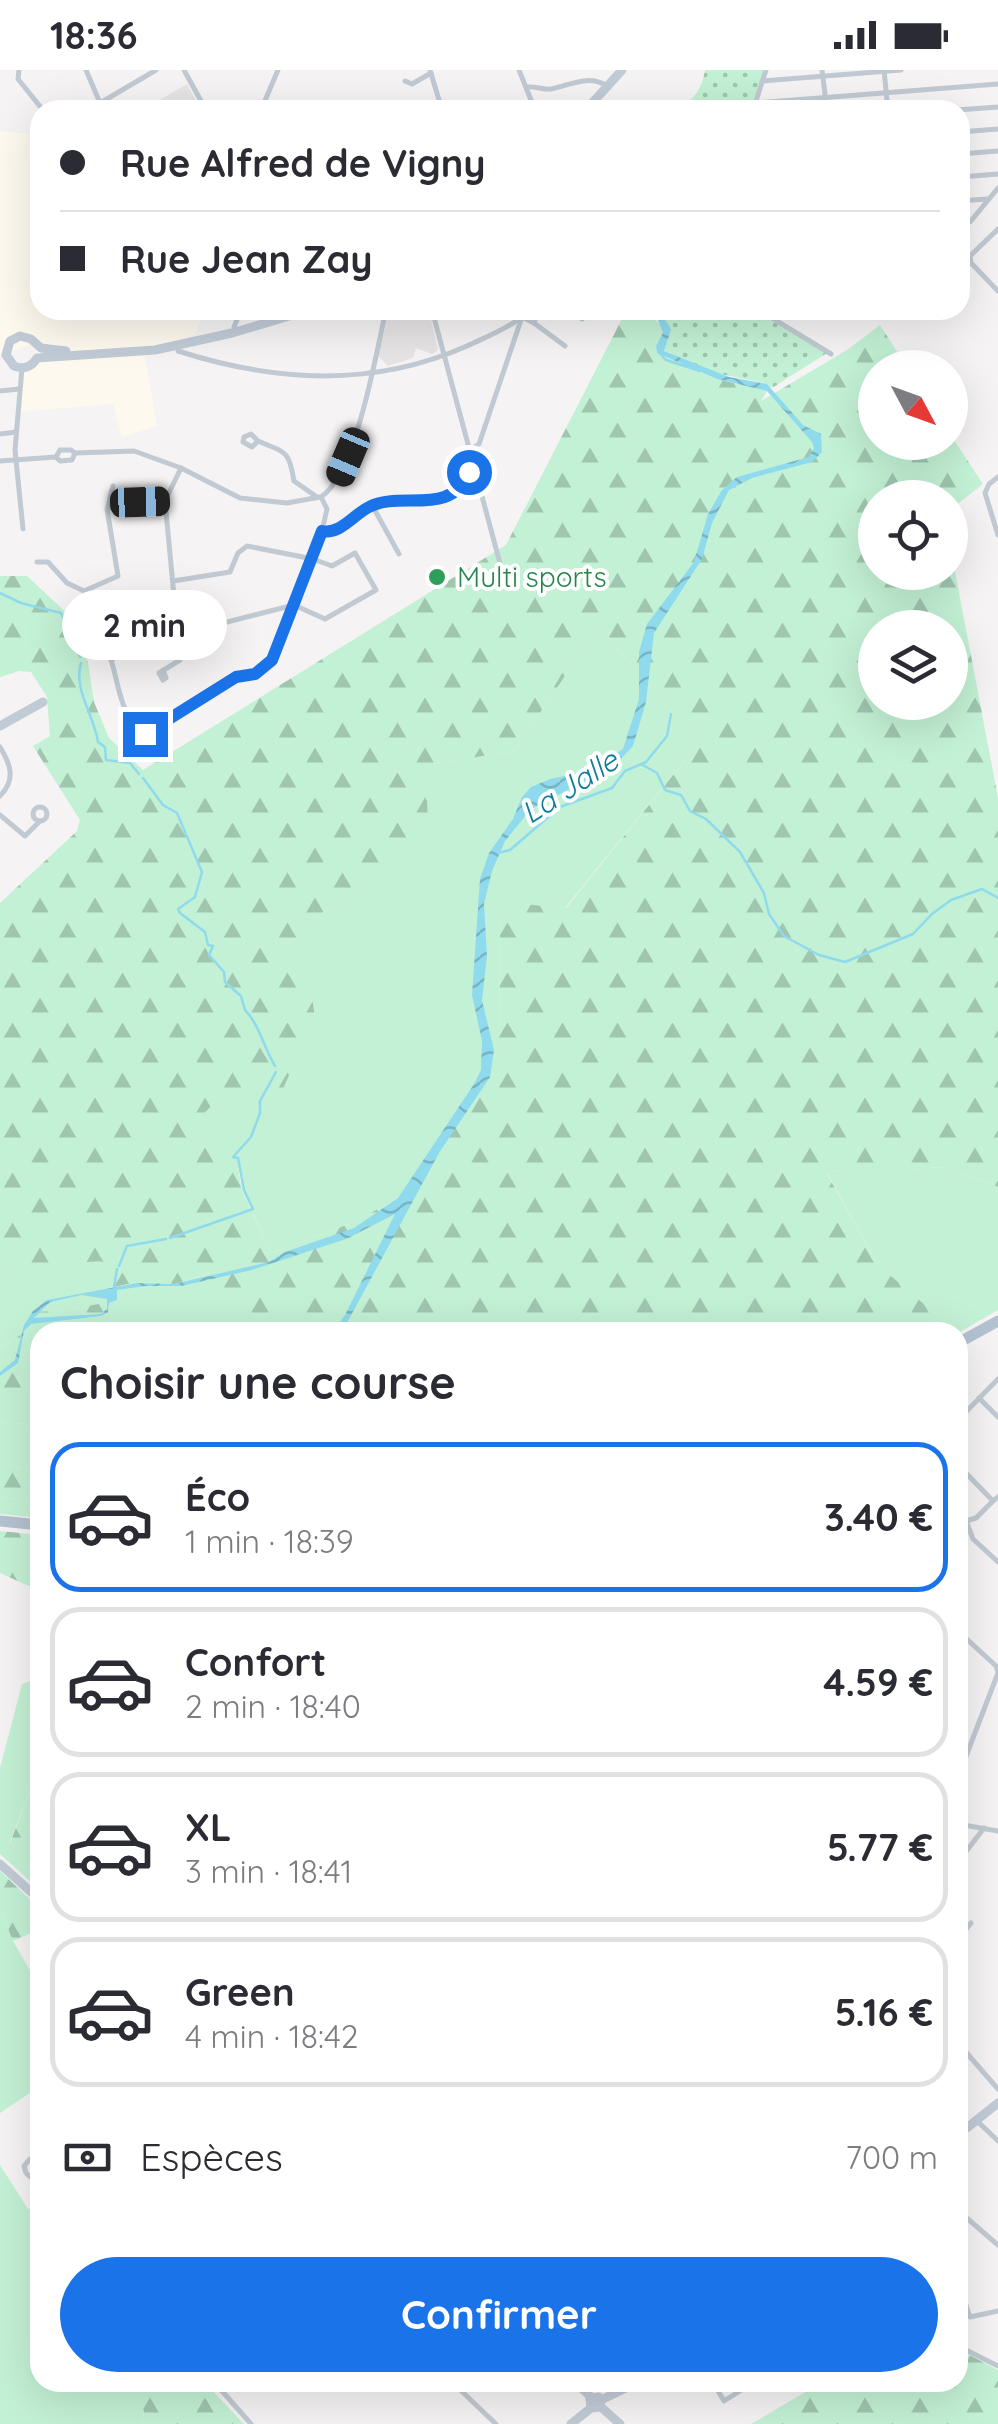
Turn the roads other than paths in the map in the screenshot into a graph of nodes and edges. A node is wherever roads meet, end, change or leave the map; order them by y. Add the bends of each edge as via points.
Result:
1 (19, 70) edge
2 (86, 70) edge
3 (156, 70) edge
4 (184, 70) edge
5 (278, 70) edge
6 (519, 70) edge
7 (622, 70) edge
8 (766, 70) edge
9 (900, 70) edge
10 (885, 71) edge
11 (430, 72) edge
12 (823, 73) edge
13 (405, 81) dead end
14 (762, 81) junction
15 (998, 84) edge
16 (527, 86) junction
17 (607, 86) junction
18 (886, 93) junction
19 (826, 98) junction
20 (35, 100) edge
21 (97, 100) edge
22 (112, 100) edge
23 (200, 100) edge
24 (265, 100) edge
25 (439, 100) edge
26 (532, 100) edge
27 (595, 100) edge
28 (756, 100) edge
29 (808, 100) edge
30 (887, 100) edge
31 (998, 107) edge
32 (970, 109) edge
33 (998, 129) edge
34 (970, 131) edge
35 (998, 152) edge
36 (970, 153) edge
37 (998, 174) edge
38 (970, 176) edge
39 (998, 188) edge
40 (989, 199) junction
41 (970, 200) edge
42 (970, 222) edge
43 (998, 228) edge
44 (998, 291) edge
45 (237, 320) edge
46 (260, 320) edge
47 (273, 320) edge
48 (384, 320) edge
49 (434, 320) edge
50 (518, 320) edge
51 (521, 320) edge
52 (529, 320) edge
53 (775, 320) edge
54 (534, 322) joint
55 (234, 327) junction
56 (178, 346) junction
57 (566, 346) dead end
58 (37, 352) junction
59 (831, 354) dead end
60 (3, 356) edge
61 (443, 356) junction
62 (375, 358) junction
63 (22, 368) junction
64 (386, 370) junction
65 (371, 374) junction
66 (19, 389) junction
67 (0, 390) edge
68 (16, 432) junction
69 (0, 434) edge
70 (258, 441) dead end
71 (471, 450) junction
72 (18, 458) junction
73 (0, 462) edge
74 (181, 468) junction
75 (475, 468) junction
76 (998, 477) edge
77 (114, 486) dead end
78 (319, 497) junction
79 (165, 501) junction
80 (372, 505) junction
81 (107, 509) junction
82 (23, 529) dead end
83 (322, 531) junction
84 (998, 535) edge
85 (399, 554) dead end
86 (313, 558) junction
87 (37, 562) dead end
88 (174, 581) junction
89 (505, 582) dead end
90 (84, 591) junction
91 (294, 605) junction
92 (180, 634) junction
93 (112, 659) junction
94 (162, 670) dead end
95 (43, 702) dead end
96 (0, 726) edge
97 (0, 748) edge
98 (0, 796) edge
99 (0, 815) edge
100 (40, 821) dead end
101 (998, 1321) edge
102 (968, 1338) edge
103 (998, 1378) edge
104 (979, 1398) junction
105 (968, 1410) edge
106 (998, 1418) edge
107 (968, 1474) edge
108 (996, 1499) edge
109 (0, 1520) edge
110 (968, 1520) edge
111 (30, 1524) edge
112 (968, 1526) edge
113 (998, 1562) edge
114 (968, 1640) edge
115 (998, 1672) edge
116 (968, 1748) edge
117 (968, 1826) edge
118 (984, 1828) junction
119 (998, 1831) edge
120 (968, 1849) edge
121 (0, 1864) edge
122 (30, 1891) edge
123 (971, 1924) dead end
124 (968, 1927) edge
125 (968, 2054) edge
126 (998, 2088) edge
127 (998, 2102) edge
128 (976, 2120) junction
129 (998, 2126) edge
130 (968, 2127) edge
131 (986, 2130) junction
132 (998, 2141) edge
133 (968, 2222) edge
134 (997, 2243) edge
135 (968, 2310) edge
136 (998, 2311) edge
137 (968, 2351) edge
138 (998, 2366) edge
139 (223, 2392) edge
140 (462, 2392) edge
141 (585, 2392) edge
142 (611, 2392) edge
143 (618, 2392) edge
144 (719, 2392) edge
145 (738, 2392) edge
146 (612, 2395) junction
147 (596, 2403) junction
148 (251, 2424) edge
149 (496, 2424) edge
150 (571, 2424) edge
151 (620, 2424) edge

1 - 20 street via 18,79
2 - 21 street
3 - 22 street
4 - 23 street
5 - 24 street
6 - 16 street
7 - 17 main road
8 - 14 street
9 - 10 street
10 - 12 street
10 - 18 street
11 - 13 street via 412,84
11 - 25 street
12 - 14 street
12 - 19 street
14 - 28 street
15 - 18 street
16 - 17 street via 548,90 590,79
16 - 26 street
17 - 27 main road
18 - 19 street
18 - 30 street
19 - 29 street
31 - 32 street
33 - 34 street
35 - 36 street
37 - 38 street
39 - 40 street
40 - 41 street
40 - 42 street
43 - 44 street via 970,256
45 - 55 street
46 - 55 main road
47 - 56 main road
48 - 62 street
49 - 61 street
50 - 61 street
51 - 71 street via 479,444
52 - 54 street
53 - 59 street
54 - 57 street
55 - 58 main road via 128,347
56 - 58 main road via 112,354
56 - 65 street via 257,372
58 - 60 main road via 27,337 17,337
58 - 63 main road via 32,365
60 - 63 main road
61 - 64 street
61 - 71 street
62 - 64 street
62 - 65 street
63 - 66 street
64 - 65 street
65 - 78 street via 348,457 333,489
66 - 67 street
66 - 68 street
68 - 69 street
68 - 72 street
70 - 78 street via 291,457 294,481
71 - 75 street
72 - 73 street
72 - 74 street via 72,460 75,453 134,450
72 - 82 street
74 - 78 street via 240,498 287,503
74 - 79 street
75 - 80 street via 451,494
75 - 89 street
76 - 84 street via 985,493
77 - 81 street
78 - 83 street via 328,509
79 - 81 street
79 - 88 street
80 - 83 street via 338,530
80 - 85 street
81 - 90 street via 118,576
83 - 86 street
86 - 88 street via 247,546 230,572
86 - 91 street
86 - 91 street via 332,566 355,553 376,590 326,620
87 - 90 street via 48,562 67,584
88 - 92 street
90 - 93 street
91 - 92 street
91 - 93 street via 272,660 145,734 116,690
92 - 93 street
92 - 94 street via 180,660
95 - 96 main road
97 - 98 street via 12,772
99 - 100 street via 26,836
101 - 102 main road
103 - 104 street
104 - 105 street
104 - 106 street
107 - 108 street
108 - 110 street
109 - 111 main road
112 - 113 street
114 - 115 street
115 - 116 street
117 - 118 street
118 - 119 street
118 - 120 street
121 - 122 main road
123 - 124 street
125 - 126 street
127 - 128 main road
128 - 130 main road
128 - 131 street
129 - 131 street
131 - 132 street
133 - 134 street
135 - 136 street via 970,2316
137 - 138 street
139 - 148 street
140 - 149 street
141 - 147 main road
142 - 146 street
143 - 146 main road
144 - 145 street via 724,2401
146 - 147 main road
147 - 150 main road
147 - 151 main road

